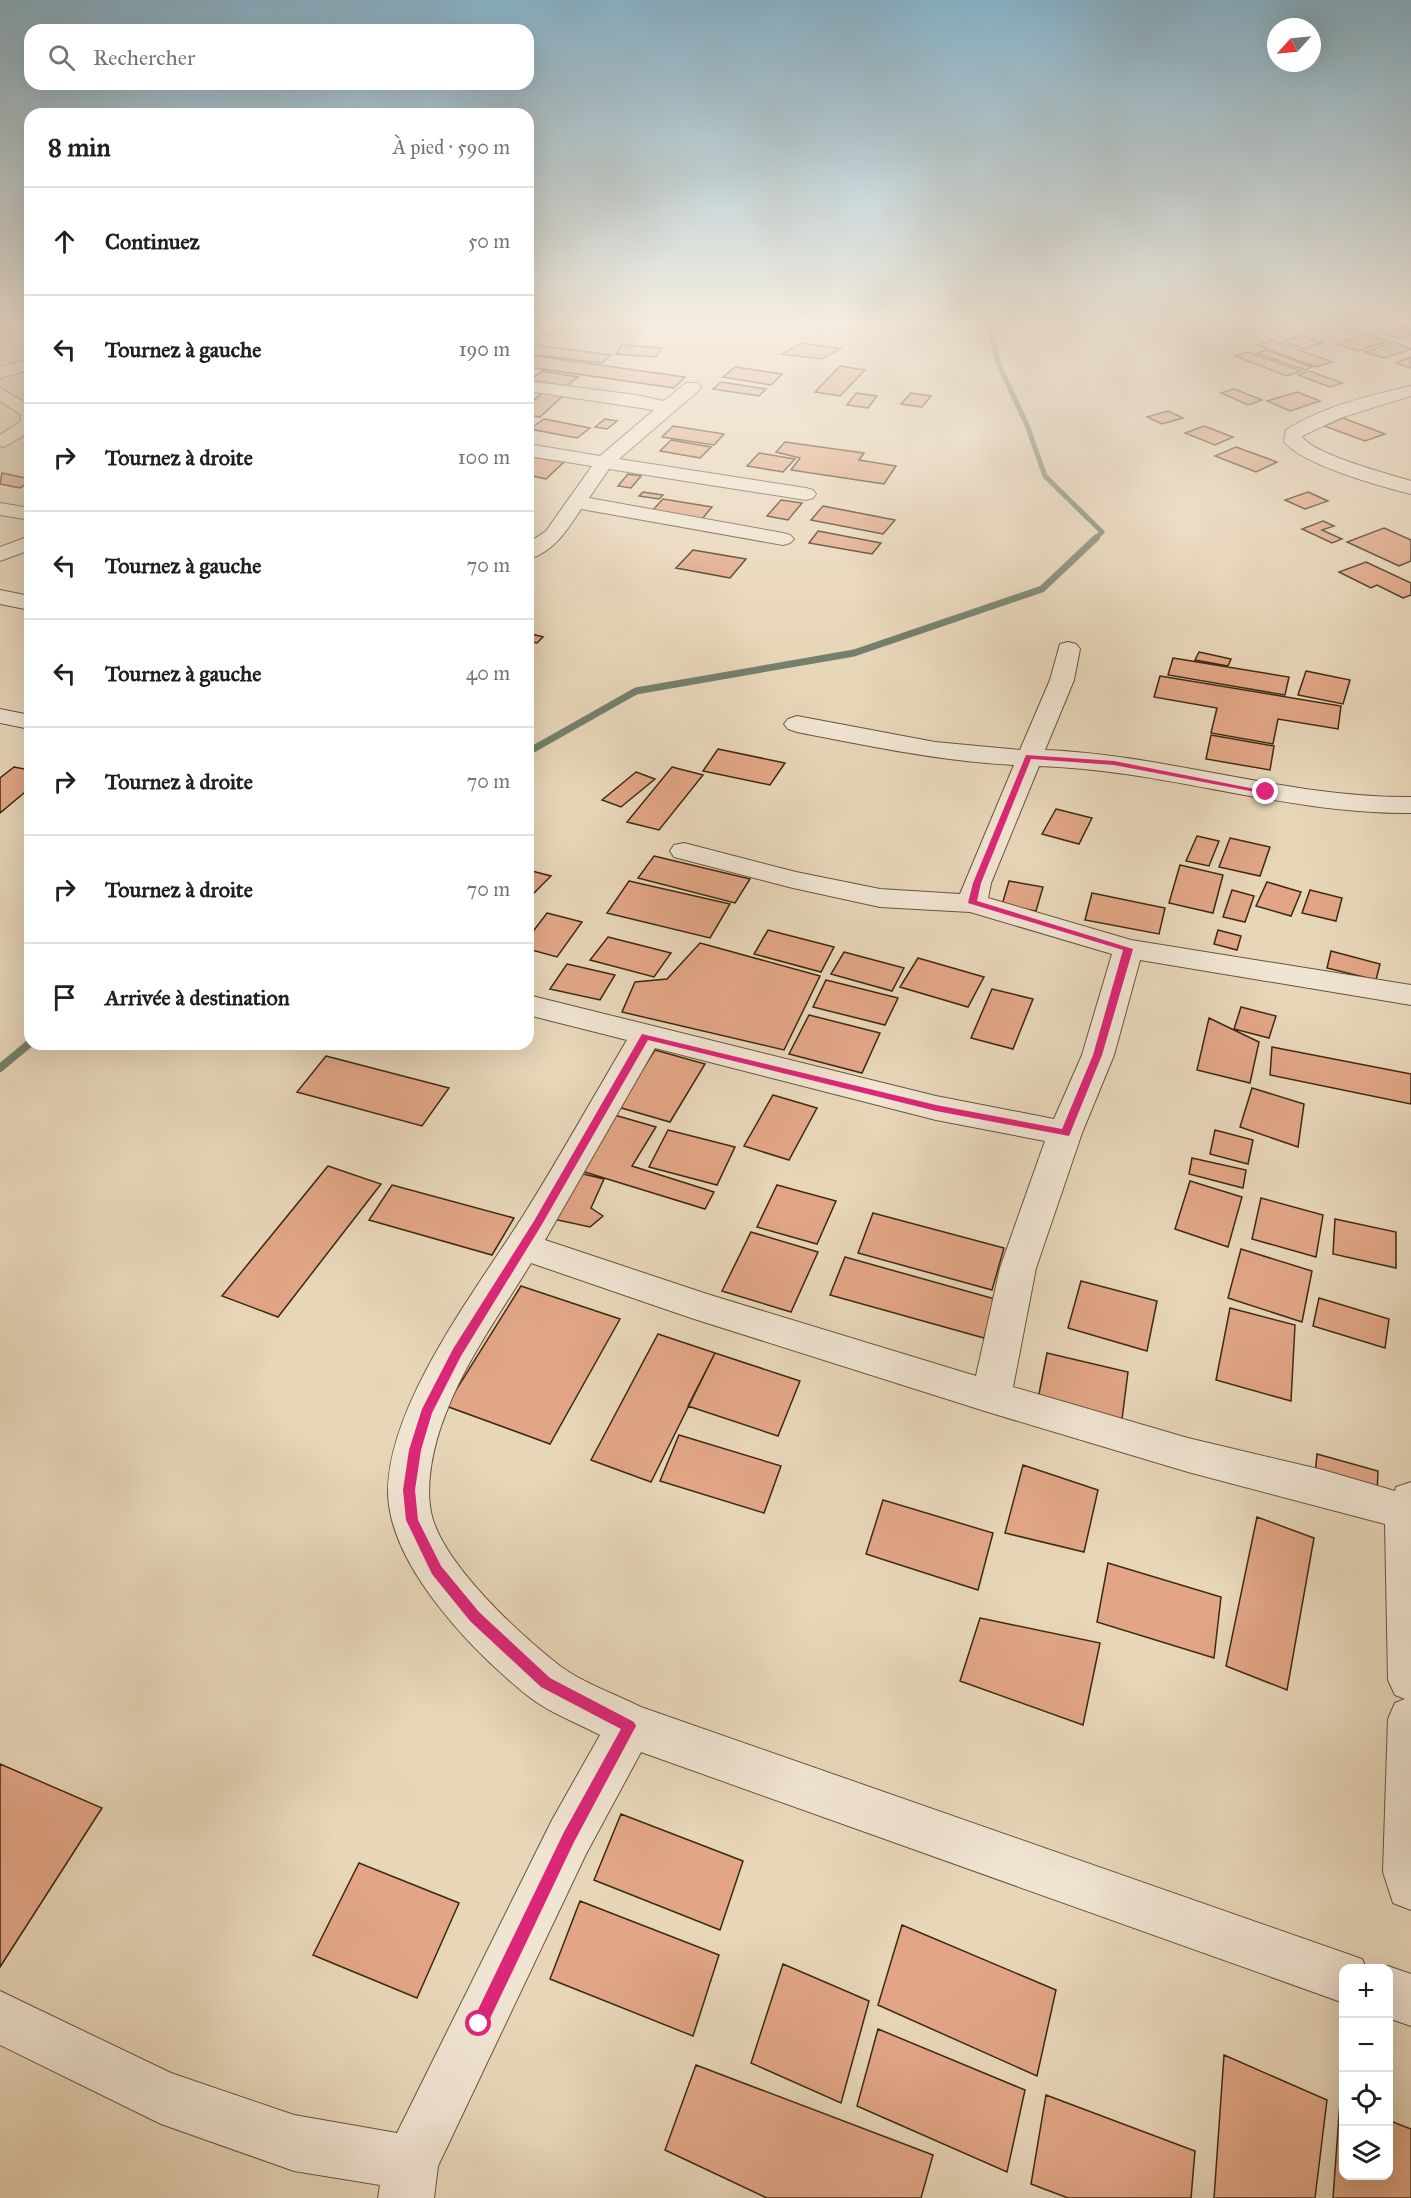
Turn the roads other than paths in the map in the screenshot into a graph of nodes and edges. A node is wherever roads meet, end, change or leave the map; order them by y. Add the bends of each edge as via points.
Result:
1 (648, 426) edge
2 (1307, 426) edge
3 (24, 427) edge
4 (2, 441) edge
5 (24, 443) edge
6 (534, 451) edge
7 (605, 461) junction
8 (1411, 488) edge
9 (806, 494) dead end
10 (576, 501) junction
11 (0, 509) edge
12 (24, 513) edge
13 (783, 539) dead end
14 (24, 545) edge
15 (534, 549) edge
16 (0, 555) edge
17 (0, 597) edge
18 (24, 602) edge
19 (1068, 649) dead end
20 (0, 716) edge
21 (24, 721) edge
22 (797, 724) dead end
23 (1028, 757) junction
24 (1411, 805) edge
25 (684, 851) dead end
26 (972, 903) junction
27 (1128, 949) junction
28 (1411, 995) edge
29 (534, 1007) edge
30 (645, 1037) junction
31 (1065, 1133) junction
32 (523, 1246) junction
33 (991, 1397) junction
34 (1409, 1506) edge
35 (1411, 1680) edge
36 (1411, 1719) edge
37 (630, 1726) junction
38 (1411, 1885) edge
39 (1339, 1975) edge
40 (1393, 1993) edge
41 (1411, 2000) edge
42 (0, 2017) edge
43 (409, 2181) edge

1 - 7 street
2 - 8 street via 1293,434 1293,441 1327,458
3 - 4 street
4 - 5 street
6 - 7 street
7 - 9 street
7 - 10 street
10 - 13 street
10 - 15 street via 553,535
11 - 12 street
14 - 16 street
17 - 18 street
19 - 23 street via 1062,680
20 - 21 street
22 - 23 street via 941,750
23 - 24 street via 1114,763 1321,800
23 - 26 street
25 - 26 street via 880,898
26 - 27 street
27 - 28 street
27 - 31 street via 1098,1055
29 - 30 street
30 - 31 street via 936,1108
30 - 32 street
31 - 33 street via 1018,1268
32 - 33 street via 704,1308
32 - 37 street via 457,1353 426,1412 409,1490 412,1520 436,1570 474,1616 546,1682
33 - 34 street via 1188,1455
34 - 35 street via 1405,1528
36 - 38 street
37 - 39 street
37 - 43 street via 569,1837
40 - 41 street
42 - 43 street via 161,2097

